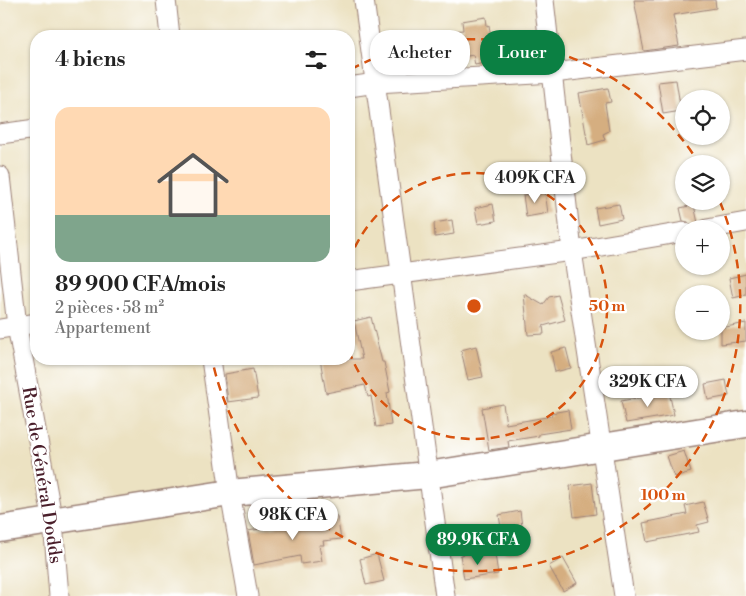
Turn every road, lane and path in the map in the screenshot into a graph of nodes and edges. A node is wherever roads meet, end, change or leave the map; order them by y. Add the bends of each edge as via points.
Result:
1 (166, 0) edge
2 (364, 0) edge
3 (544, 0) edge
4 (169, 30) edge
5 (548, 30) edge
6 (746, 50) edge
7 (565, 72) edge
8 (518, 75) edge
9 (553, 75) edge
10 (376, 83) junction
11 (355, 86) edge
12 (30, 130) edge
13 (0, 134) edge
14 (0, 176) edge
15 (746, 222) edge
16 (730, 225) edge
17 (675, 233) edge
18 (572, 250) junction
19 (402, 274) junction
20 (355, 280) edge
21 (30, 324) edge
22 (8, 328) edge
23 (212, 365) edge
24 (746, 424) edge
25 (601, 447) junction
26 (428, 475) junction
27 (230, 494) junction
28 (53, 522) junction
29 (0, 529) edge
30 (59, 596) edge
31 (248, 596) edge
32 (445, 596) edge
33 (624, 596) edge

1 - 4 street
2 - 10 street
3 - 5 street
6 - 7 street
8 - 10 street
9 - 18 street
10 - 11 street
10 - 19 street
12 - 13 street
14 - 22 street, Rue de Général Dodds
15 - 16 street
17 - 18 street
18 - 19 street
18 - 25 street
19 - 20 street
19 - 26 street
21 - 22 street
22 - 28 street, Rue de Général Dodds
23 - 27 street
24 - 25 street
25 - 26 street
25 - 33 street
26 - 27 street
26 - 32 street
27 - 28 street
27 - 31 street
28 - 29 street
28 - 30 street, Rue de Général Dodds

